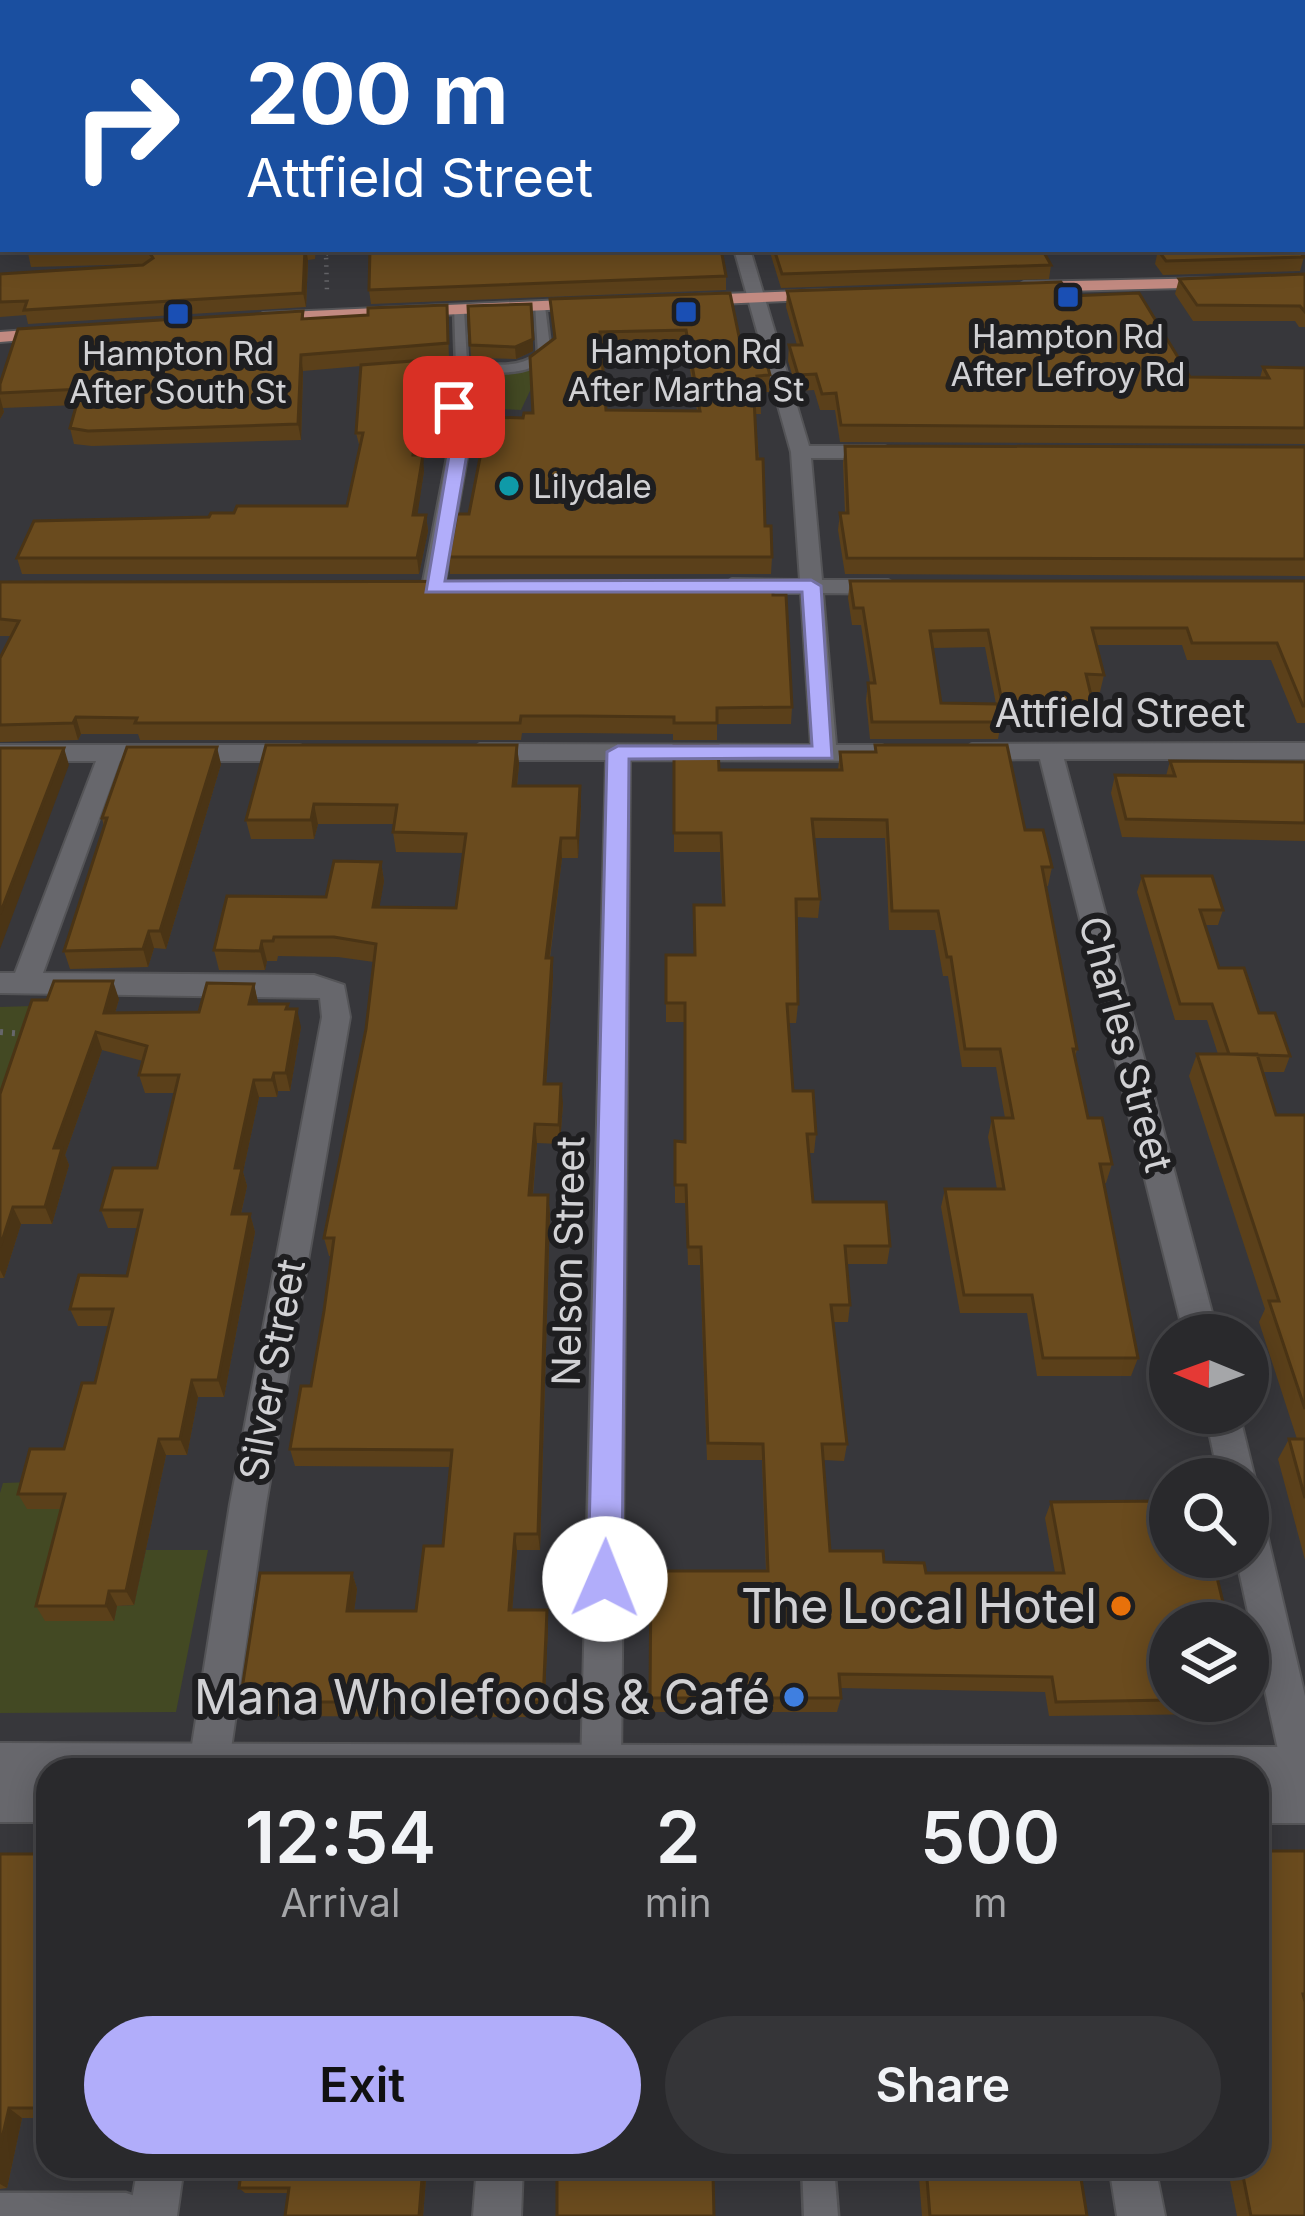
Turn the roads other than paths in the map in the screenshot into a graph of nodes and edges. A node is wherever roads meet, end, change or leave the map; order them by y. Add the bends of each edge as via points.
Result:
1 (743, 252) edge
2 (1222, 271) edge
3 (1240, 283) edge
4 (1072, 285) junction
5 (1004, 288) edge
6 (847, 294) edge
7 (755, 298) junction
8 (676, 301) edge
9 (601, 303) edge
10 (539, 306) junction
11 (458, 309) junction
12 (244, 320) edge
13 (0, 326) edge
14 (0, 337) edge
15 (468, 415) dead end
16 (801, 452) junction
17 (913, 452) edge
18 (701, 586) edge
19 (811, 586) junction
20 (433, 587) edge
21 (904, 587) edge
22 (1305, 751) edge
23 (445, 752) edge
24 (618, 752) junction
25 (1050, 752) junction
26 (0, 753) edge
27 (110, 753) junction
28 (326, 753) edge
29 (824, 753) junction
30 (13, 983) edge
31 (1197, 1314) edge
32 (1259, 1578) edge
33 (208, 1758) edge
34 (601, 1758) edge
35 (0, 1763) edge
36 (36, 1764) edge
37 (1269, 1777) edge
38 (1304, 1779) edge
39 (1269, 1796) edge
40 (0, 1802) edge
41 (36, 1802) edge
42 (155, 2178) edge
43 (499, 2178) edge
44 (819, 2178) edge
45 (1134, 2178) edge
46 (0, 2209) edge
47 (139, 2213) edge
48 (497, 2216) edge
49 (821, 2216) edge
50 (1141, 2216) edge

1 - 7 street
2 - 4 main road
3 - 4 main road
4 - 5 main road
6 - 7 main road
7 - 8 main road
7 - 16 street
9 - 10 main road
10 - 11 main road
10 - 11 lane via 539,363 454,367
11 - 12 main road
13 - 14 main road via 74,327
15 - 20 street
16 - 17 street
16 - 19 street
18 - 19 street
19 - 21 street
19 - 29 street
22 - 25 street, Attfield Street
23 - 24 street, Attfield Street
24 - 29 street, Attfield Street
24 - 34 street, Nelson Street
25 - 29 street, Attfield Street
25 - 31 street, Charles Street
26 - 27 street
27 - 28 street
27 - 30 street
30 - 33 street, Silver Street via 314,985 334,992 336,1017
32 - 38 street
35 - 36 street
37 - 38 street
38 - 39 street
40 - 41 street
42 - 47 street
43 - 48 street
44 - 49 lane
45 - 50 street
46 - 47 lane

